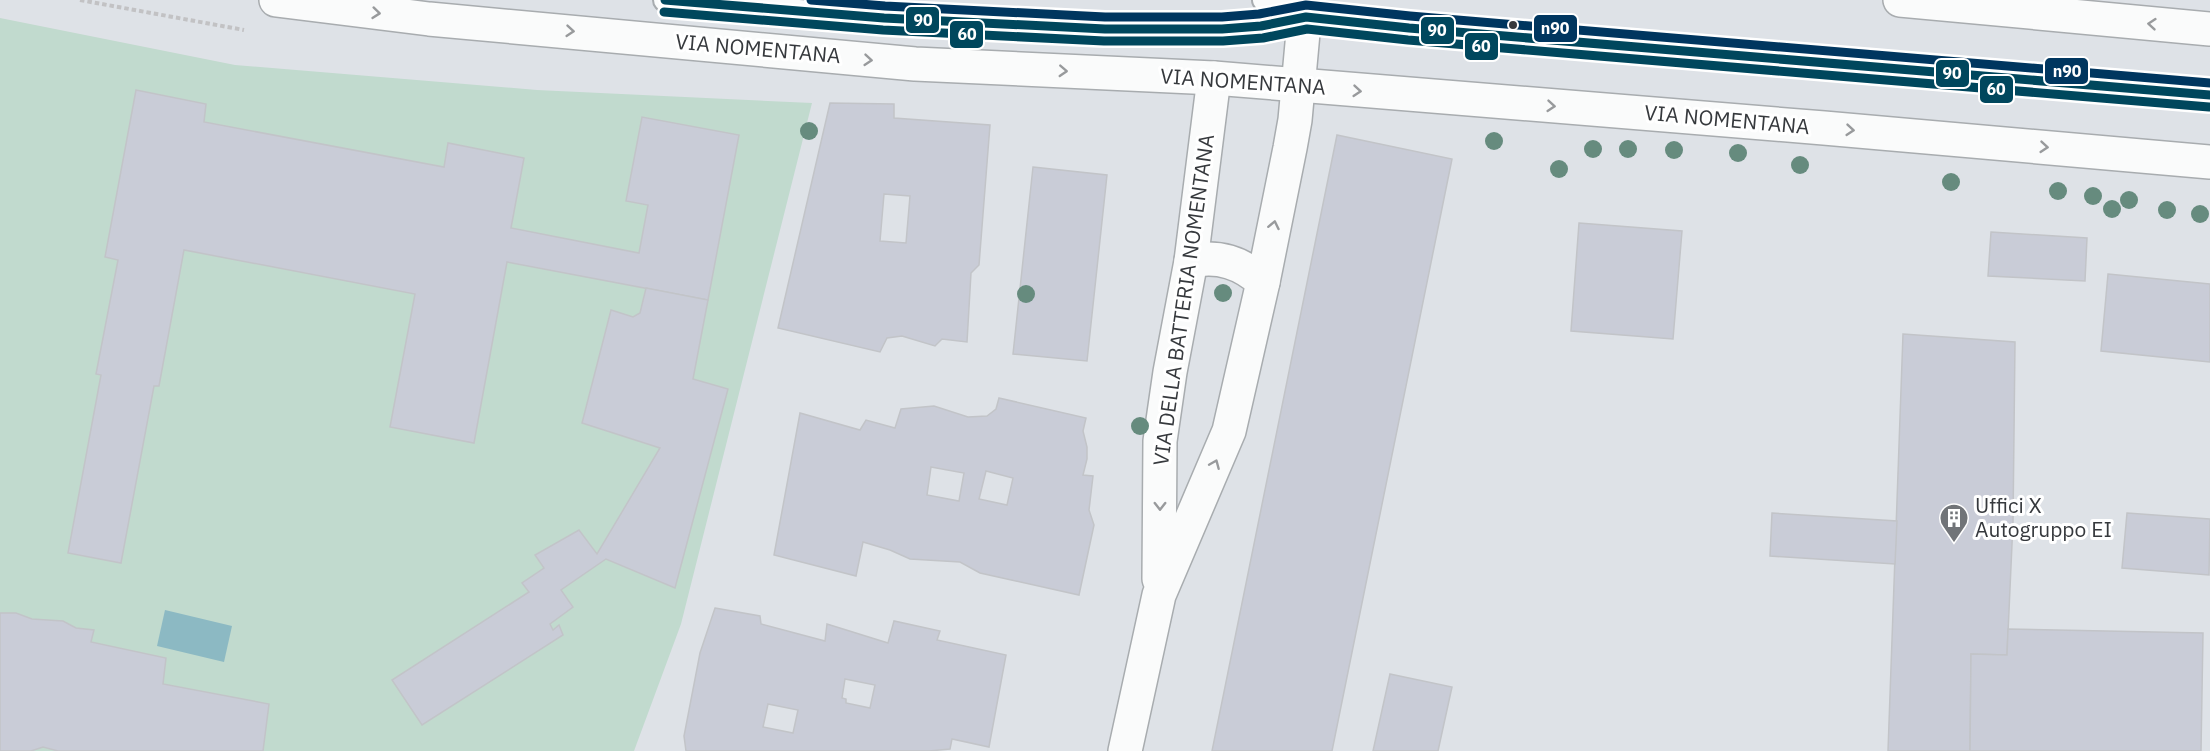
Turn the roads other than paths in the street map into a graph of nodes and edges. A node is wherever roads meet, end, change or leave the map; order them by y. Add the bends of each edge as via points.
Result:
1 (276, 0) edge
2 (665, 0) edge
3 (1264, 0) edge
4 (1900, 0) edge
5 (1306, 8) edge
6 (2210, 29) edge
7 (1214, 78) junction
8 (1299, 85) junction
9 (2210, 95) edge
10 (2210, 162) edge
11 (1191, 261) junction
12 (1263, 282) junction
13 (1159, 595) junction
14 (1125, 751) edge

1 -> 7 main road, VIA NOMENTANA via 429,19 915,64
2 - 5 lane, VIA NOMENTANA via 884,18 1164,30 1261,26
3 - 5 lane, VIA NOMENTANA
6 -> 4 main road
5 - 8 main road, VIA DELLA BATTERIA NOMENTANA
5 - 9 lane, VIA NOMENTANA via 1433,30
7 - 8 main road, VIA NOMENTANA
7 - 11 main road, VIA DELLA BATTERIA NOMENTANA
8 -> 10 main road, VIA NOMENTANA
12 -> 8 main road, VIA DELLA BATTERIA NOMENTANA
11 - 12 main road via 1211,257 1232,262
11 -> 13 main road, VIA DELLA BATTERIA NOMENTANA via 1160,441
13 -> 12 main road, VIA DELLA BATTERIA NOMENTANA via 1229,431
13 - 14 main road, VIA DELLA BATTERIA NOMENTANA

